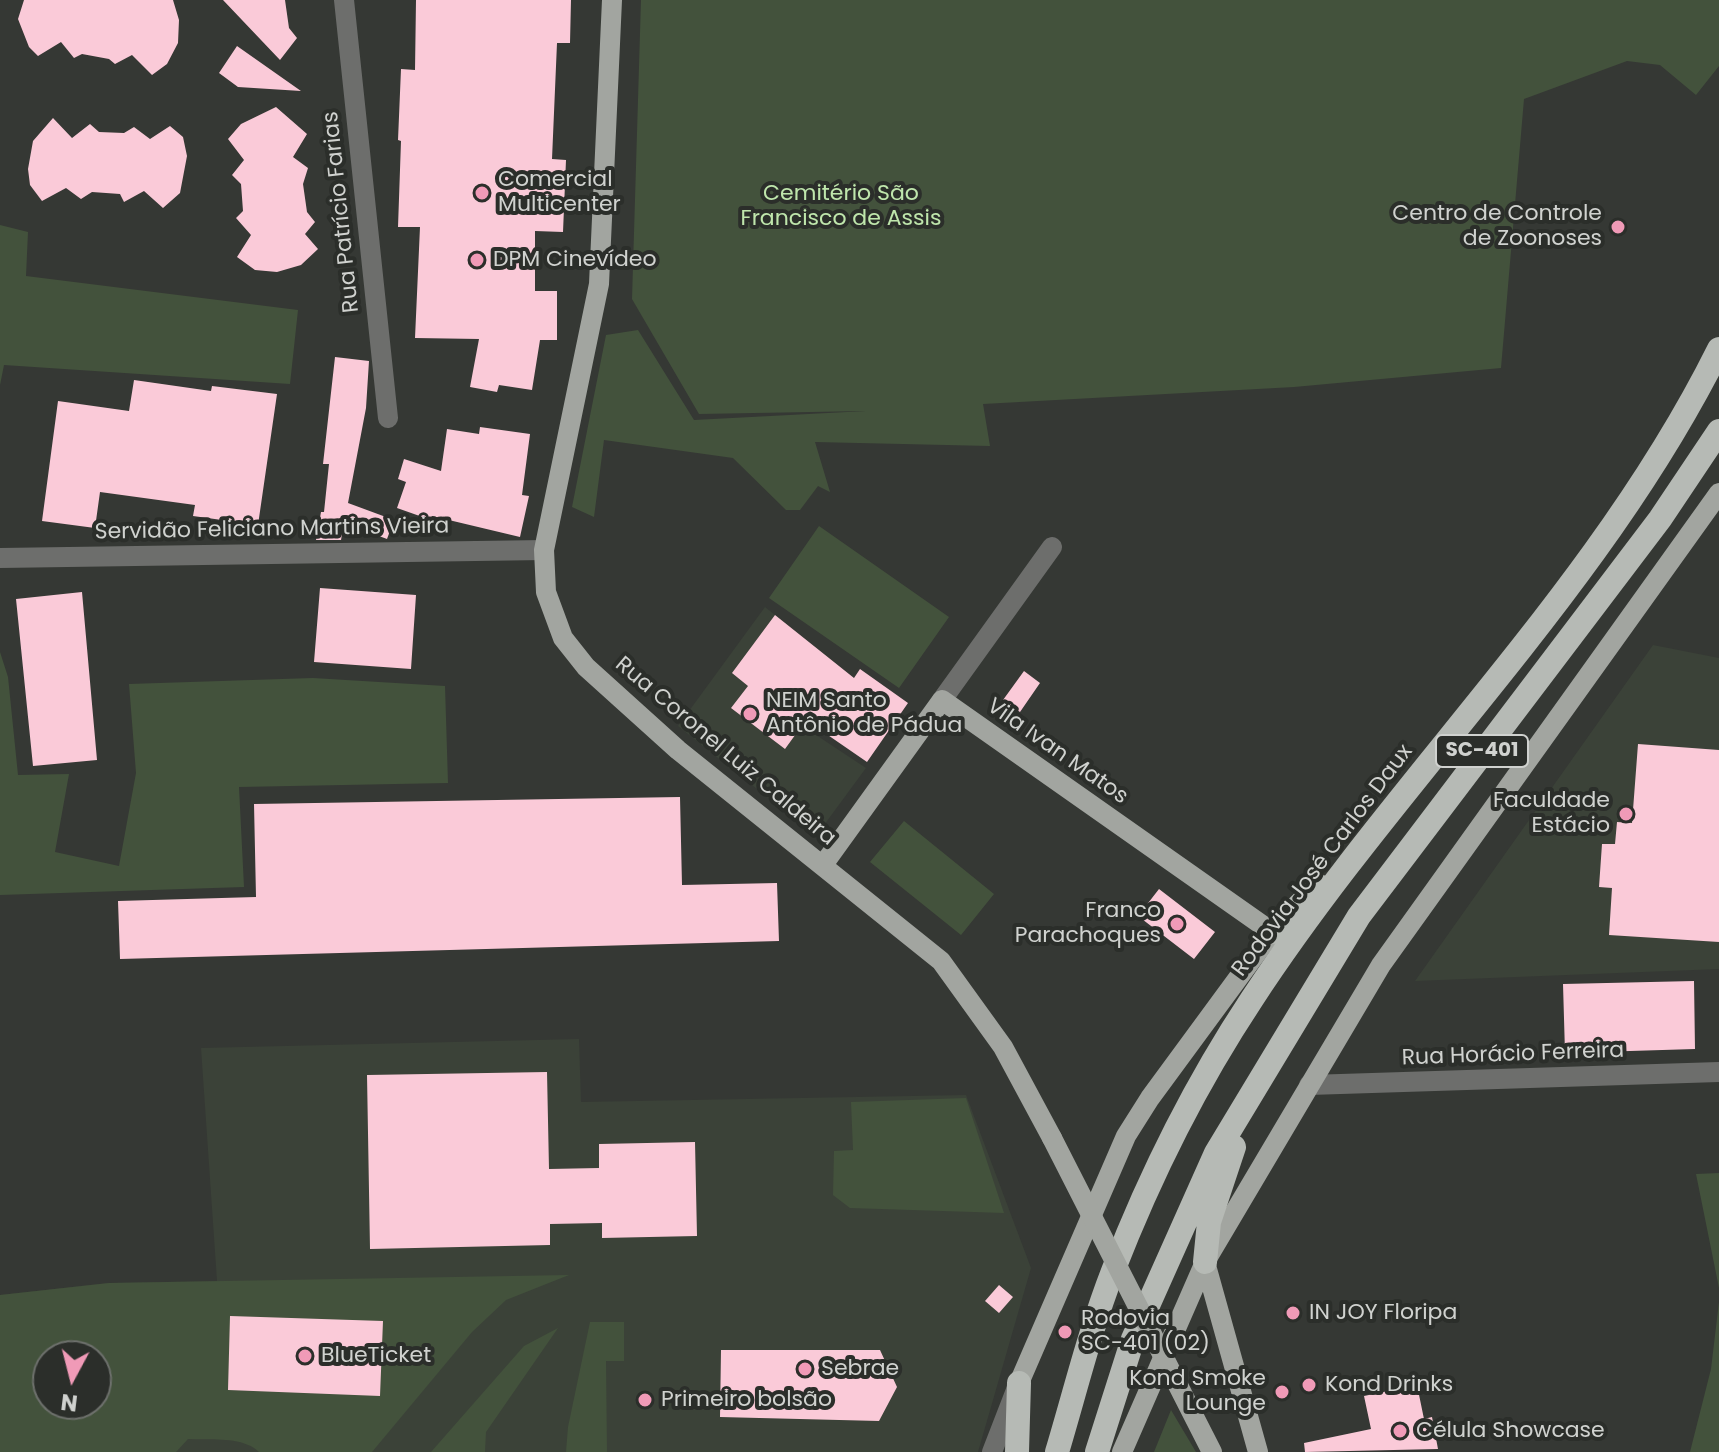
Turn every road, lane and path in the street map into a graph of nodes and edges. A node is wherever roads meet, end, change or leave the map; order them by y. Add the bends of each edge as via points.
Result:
1 (344, 0) edge
2 (612, 0) edge
3 (1719, 349) edge
4 (388, 418) dead end
5 (1719, 431) edge
6 (1719, 493) edge
7 (1052, 547) dead end
8 (544, 550) junction
9 (0, 558) edge
10 (942, 700) junction
11 (1366, 839) junction
12 (823, 865) junction
13 (1272, 932) junction
14 (1719, 1072) edge
15 (1258, 1081) junction
16 (1309, 1085) junction
17 (1205, 1262) junction
18 (1019, 1383) junction
19 (992, 1452) edge
20 (1017, 1452) edge
21 (1057, 1452) edge
22 (1097, 1452) edge
23 (1122, 1452) edge
24 (1212, 1452) edge
25 (1258, 1452) edge

1 - 4 street, Rua Patrício Farias
2 - 8 main road, Rua Coronel Luiz Caldeira via 599,284
3 - 11 highway, Rodovia José Carlos Daux / SC-401 via 1689,409 1604,537
5 - 15 highway, SC-401 via 1660,519 1359,916
6 - 16 main road via 1381,965
7 - 10 street
8 - 9 street, Servidão Feliciano Martins Vieira
8 - 12 main road, Rua Coronel Luiz Caldeira via 546,592 563,638 586,667 678,750
10 - 12 main road
10 - 13 main road, Vila Ivan Matos
11 - 13 highway
11 - 21 highway, Rodovia José Carlos Daux / SC-401 via 1251,1000 1158,1170 1112,1273
12 - 24 main road, Rua Coronel Luiz Caldeira, bridge via 941,961 1003,1047
13 - 18 main road via 1126,1136
14 - 16 street, Rua Horácio Ferreira
15 - 17 highway via 1209,1222
15 - 22 highway, SC-401 via 1216,1153 1166,1261 1133,1339
16 - 17 main road
17 - 23 main road
17 - 25 main road
18 - 19 street
18 - 20 highway

